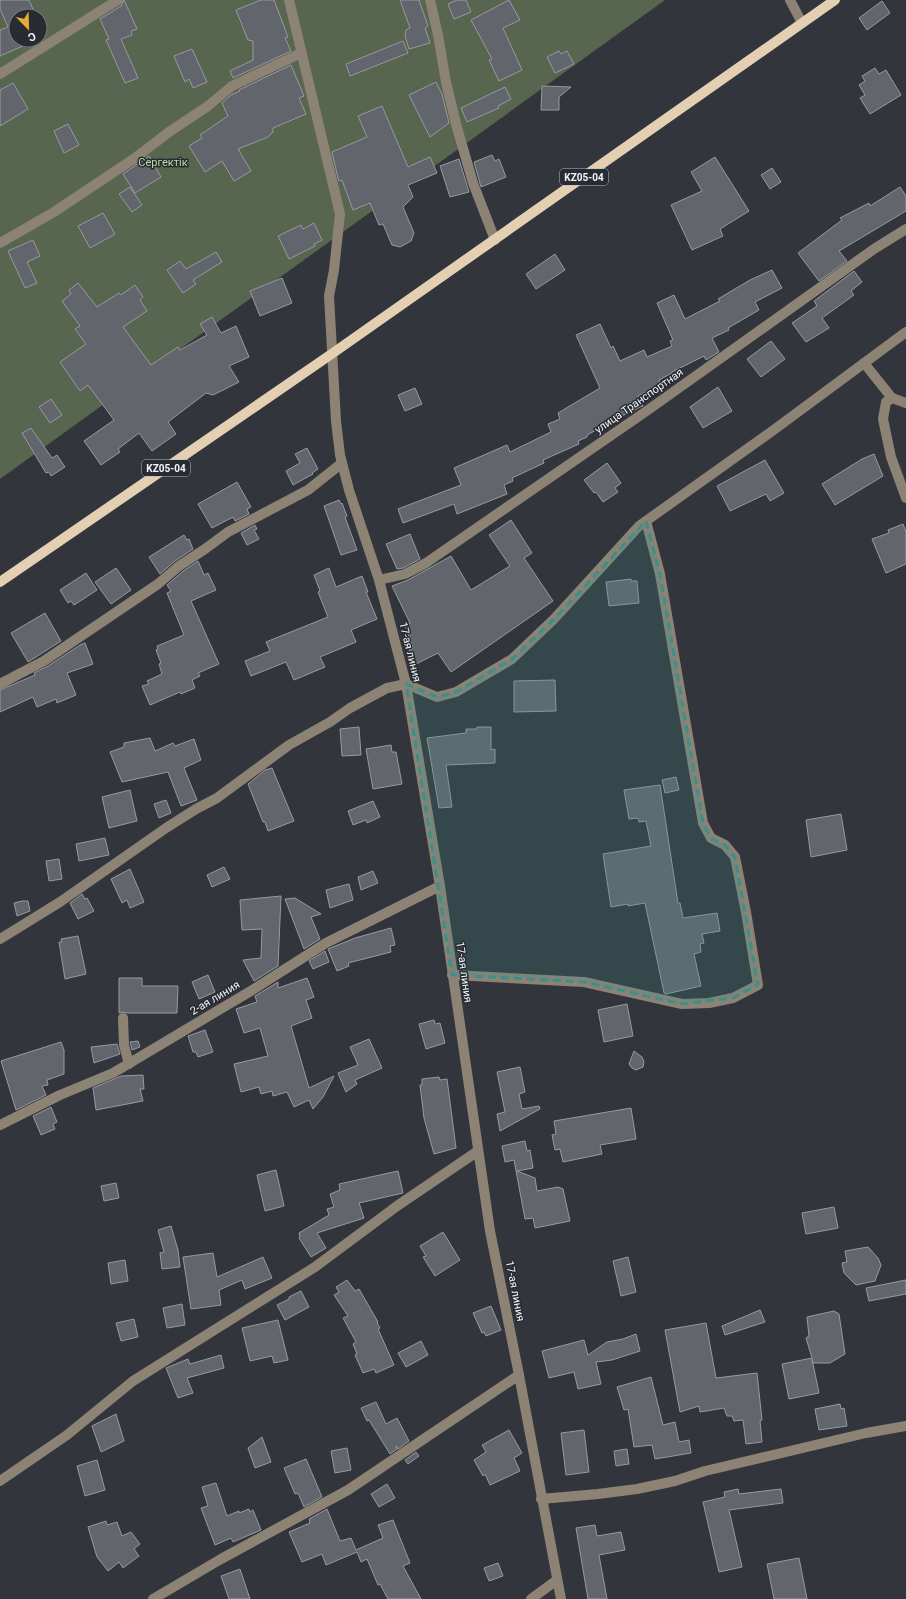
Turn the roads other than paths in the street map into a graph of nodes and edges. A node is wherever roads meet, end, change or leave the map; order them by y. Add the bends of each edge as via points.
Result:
1 (118, 0) edge
2 (289, 0) edge
3 (430, 0) edge
4 (790, 0) edge
5 (835, 0) edge
6 (802, 23) junction
7 (301, 53) junction
8 (0, 74) edge
9 (906, 229) edge
10 (495, 240) junction
11 (0, 243) edge
12 (906, 332) edge
13 (333, 353) junction
14 (864, 363) junction
15 (892, 398) junction
16 (906, 402) edge
17 (342, 463) junction
18 (906, 498) edge
19 (646, 521) junction
20 (379, 580) junction
21 (0, 582) edge
22 (0, 684) edge
23 (406, 684) junction
24 (440, 886) junction
25 (0, 939) edge
26 (452, 975) junction
27 (123, 1018) dead end
28 (129, 1064) junction
29 (0, 1125) edge
30 (478, 1151) junction
31 (519, 1375) junction
32 (906, 1426) edge
33 (0, 1480) edge
34 (541, 1499) junction
35 (558, 1580) junction
36 (153, 1599) edge
37 (531, 1599) edge
38 (561, 1599) edge

1 - 8 street
2 - 7 street, 17-ая линия
3 - 10 street via 456,124 473,183
4 - 6 street
5 - 6 main road, KZ05-04
6 - 10 main road, KZ05-04
7 - 11 street via 232,86 135,158 54,212
7 - 13 street, 17-ая линия via 340,214 329,296
9 - 20 street, улица Транспортная via 426,563 405,574
10 - 13 main road, KZ05-04
12 - 14 street
13 - 17 street, 17-ая линия via 336,421
13 - 21 main road, KZ05-04
14 - 15 street
14 - 19 street
15 - 16 street
15 - 18 street via 886,402 883,419 891,457
17 - 20 street, 17-ая линия
17 - 22 street via 308,490 228,532 152,588 44,661
19 - 23 street via 554,619 512,659 456,692 437,696
19 - 26 street via 660,574 703,823 712,838 725,845 735,857 758,985 732,998 709,1003 682,1004 584,982
20 - 23 street, 17-ая линия
23 - 24 street, 17-ая линия
23 - 25 street via 386,688 289,745 217,798 172,824 60,902
24 - 26 street, 17-ая линия
24 - 28 street, 2-ая линия via 326,943
26 - 30 street, 17-ая линия
27 - 28 street via 124,1045
28 - 29 street, 2-ая линия
30 - 31 street, 17-ая линия via 490,1232
30 - 33 street via 397,1206 315,1267 133,1381 67,1435
31 - 34 street, 17-ая линия
31 - 36 street via 348,1490
32 - 34 street via 866,1433 637,1489
34 - 35 street, 17-ая линия
35 - 37 street
35 - 38 street, 17-ая линия

